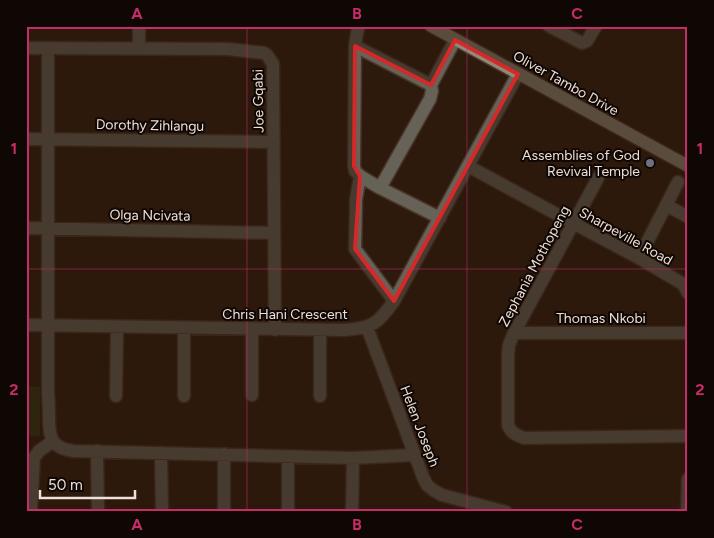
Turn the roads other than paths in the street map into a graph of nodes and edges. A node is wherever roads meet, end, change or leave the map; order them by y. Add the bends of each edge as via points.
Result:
1 (139, 26) edge
2 (359, 26) edge
3 (431, 26) edge
4 (550, 26) edge
5 (596, 26) edge
6 (455, 40) junction
7 (355, 46) junction
8 (26, 48) edge
9 (48, 48) junction
10 (139, 48) junction
11 (518, 74) junction
12 (431, 85) junction
13 (48, 138) junction
14 (26, 139) edge
15 (274, 142) junction
16 (468, 166) junction
17 (688, 166) edge
18 (360, 176) junction
19 (598, 178) dead end
20 (678, 182) dead end
21 (380, 188) junction
22 (666, 205) junction
23 (688, 217) edge
24 (440, 218) junction
25 (573, 224) junction
26 (26, 228) edge
27 (48, 228) junction
28 (274, 233) junction
29 (638, 258) junction
30 (688, 293) edge
31 (394, 301) junction
32 (26, 325) edge
33 (48, 326) junction
34 (116, 327) junction
35 (367, 327) junction
36 (184, 328) junction
37 (252, 330) junction
38 (275, 330) junction
39 (320, 330) junction
40 (514, 333) junction
41 (688, 334) edge
42 (252, 395) dead end
43 (116, 396) dead end
44 (184, 396) dead end
45 (320, 396) dead end
46 (688, 436) edge
47 (53, 442) junction
48 (97, 451) junction
49 (161, 453) junction
50 (224, 454) junction
51 (414, 455) junction
52 (288, 456) junction
53 (353, 458) junction
54 (688, 478) edge
55 (31, 508) dead end
56 (501, 511) edge
57 (98, 512) edge
58 (162, 512) edge
59 (224, 512) edge
60 (288, 512) edge
61 (352, 512) edge
62 (687, 512) edge

1 - 10 street
2 - 7 street
3 - 6 street, Oliver Tambo Drive
4 - 5 street via 582,43 587,41
6 - 11 street, Oliver Tambo Drive
6 - 12 street
7 - 12 street
7 - 18 street via 354,166
8 - 9 street, Joe Gqabi
9 - 10 street, Joe Gqabi
9 - 13 street
10 - 15 street, Joe Gqabi via 228,49 267,55 273,64
11 - 16 street, Chris Hani Crescent
11 - 17 street, Oliver Tambo Drive
12 - 21 street via 430,99
13 - 14 street, Dorothy Zihlangu
13 - 15 street, Dorothy Zihlangu
13 - 27 street
15 - 28 street, Joe Gqabi
16 - 24 street, Chris Hani Crescent
16 - 25 street, Sharpeville Road
18 - 21 street
18 - 31 street via 355,249
19 - 25 street, Zephania Mothopeng
20 - 22 street
21 - 24 street
22 - 23 street
22 - 29 street
24 - 31 street, Chris Hani Crescent
25 - 29 street, Sharpeville Road
25 - 40 street, Zephania Mothopeng
26 - 27 street, Olga Ncivata
27 - 28 street, Olga Ncivata
27 - 33 street
28 - 38 street, Joe Gqabi
29 - 30 street, Sharpeville Road via 683,284
31 - 35 street, Chris Hani Crescent via 380,319
32 - 33 street, Chris Hani Crescent
33 - 34 street, Chris Hani Crescent
33 - 47 street via 49,432
34 - 36 street, Chris Hani Crescent
34 - 43 street
35 - 39 street, Chris Hani Crescent
35 - 51 street, Helen Joseph
36 - 37 street, Chris Hani Crescent
36 - 44 street
37 - 38 street, Chris Hani Crescent
37 - 42 street
38 - 39 street, Chris Hani Crescent
39 - 45 street
40 - 41 street, Thomas Nkobi
40 - 46 street, Zephania Mothopeng via 508,354 507,418 510,431 516,435 524,438
47 - 48 street via 65,450
47 - 55 street via 34,458
48 - 49 street
48 - 57 street
49 - 50 street
49 - 58 street
50 - 52 street
50 - 59 street
51 - 53 street
51 - 56 street, Helen Joseph via 423,477 433,490
52 - 53 street
52 - 60 street
53 - 61 street
54 - 62 street

